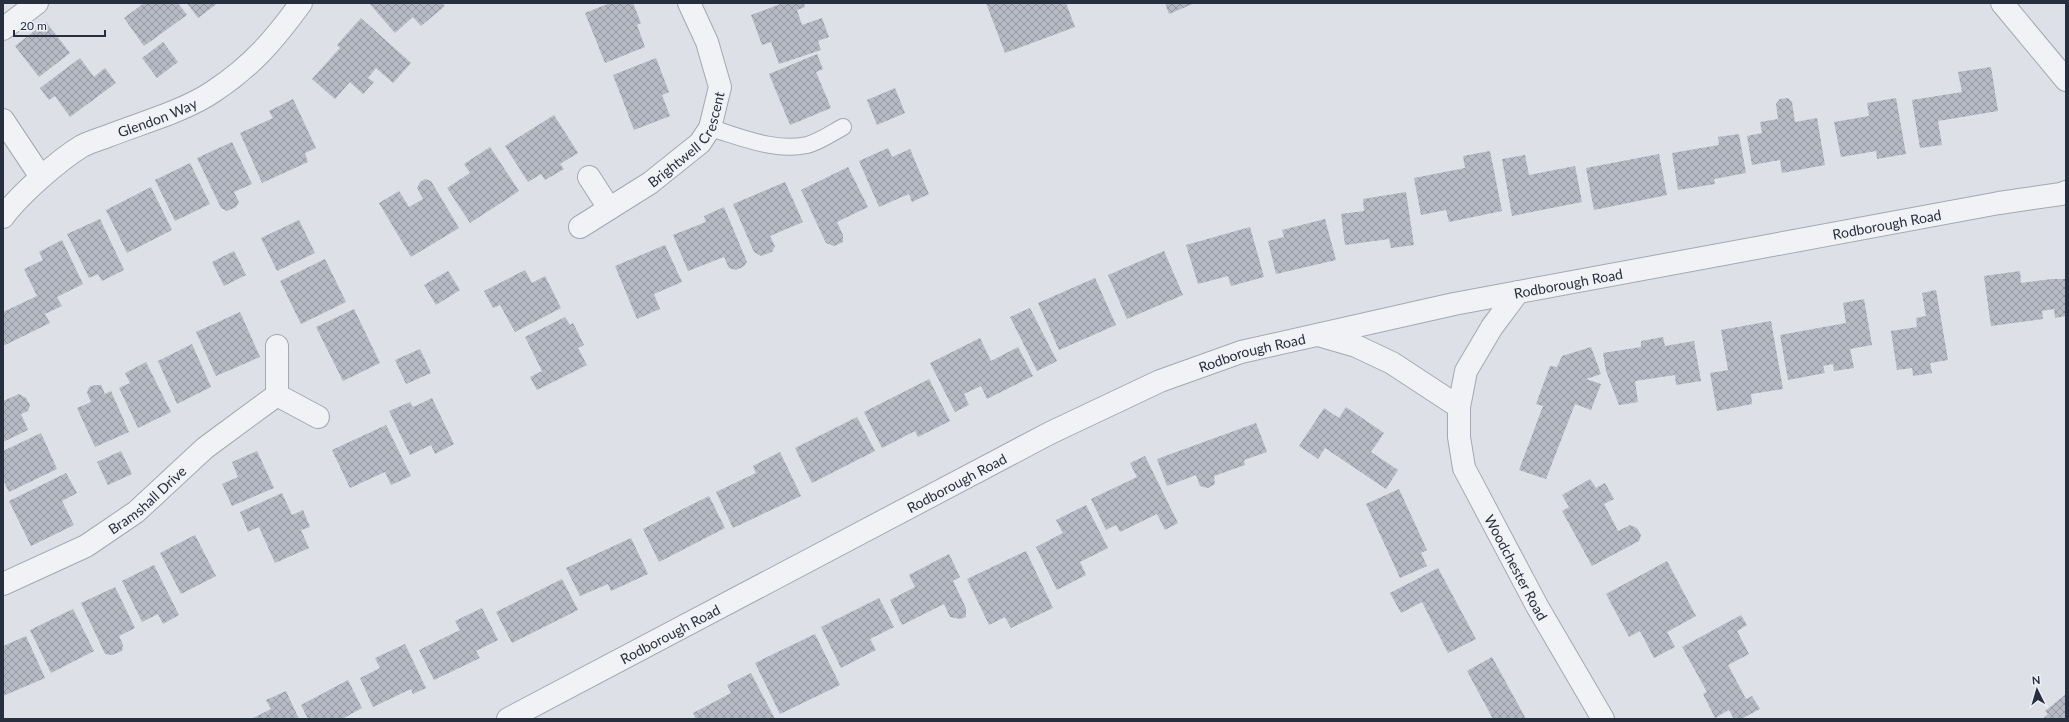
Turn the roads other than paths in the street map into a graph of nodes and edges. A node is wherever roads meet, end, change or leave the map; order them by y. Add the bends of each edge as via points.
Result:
1 (37, 3) edge
2 (301, 3) edge
3 (689, 3) edge
4 (2002, 3) edge
5 (3, 29) edge
6 (2066, 80) edge
7 (3, 120) edge
8 (843, 127) dead end
9 (710, 128) junction
10 (42, 177) junction
11 (589, 177) dead end
12 (2066, 192) edge
13 (609, 208) junction
14 (3, 217) edge
15 (580, 227) dead end
16 (1518, 292) junction
17 (1316, 334) junction
18 (277, 346) dead end
19 (277, 395) junction
20 (1458, 407) junction
21 (318, 417) dead end
22 (3, 584) edge
23 (508, 719) edge
24 (1603, 719) edge

1 - 5 street
2 - 10 street, Glendon Way via 274,40 250,64 213,92 82,146
3 - 9 street, Brightwell Crescent via 707,42 720,87
4 - 6 street
7 - 10 street
8 - 9 lane via 808,145 791,147 764,144
9 - 13 street, Brightwell Crescent via 700,143 650,183
10 - 14 street, Glendon Way
11 - 13 street
12 - 16 street, Rodborough Road
13 - 15 street, Brightwell Crescent
16 - 17 street, Rodborough Road
16 - 20 street, Woodchester Road via 1492,327 1466,371
17 - 20 street via 1356,346 1392,363
17 - 23 street, Rodborough Road via 1241,352 1160,381 1050,433
18 - 19 street
19 - 21 street
19 - 22 street, Bramshall Drive via 205,448 136,512 86,546
20 - 24 street, Woodchester Road via 1464,468 1537,606

